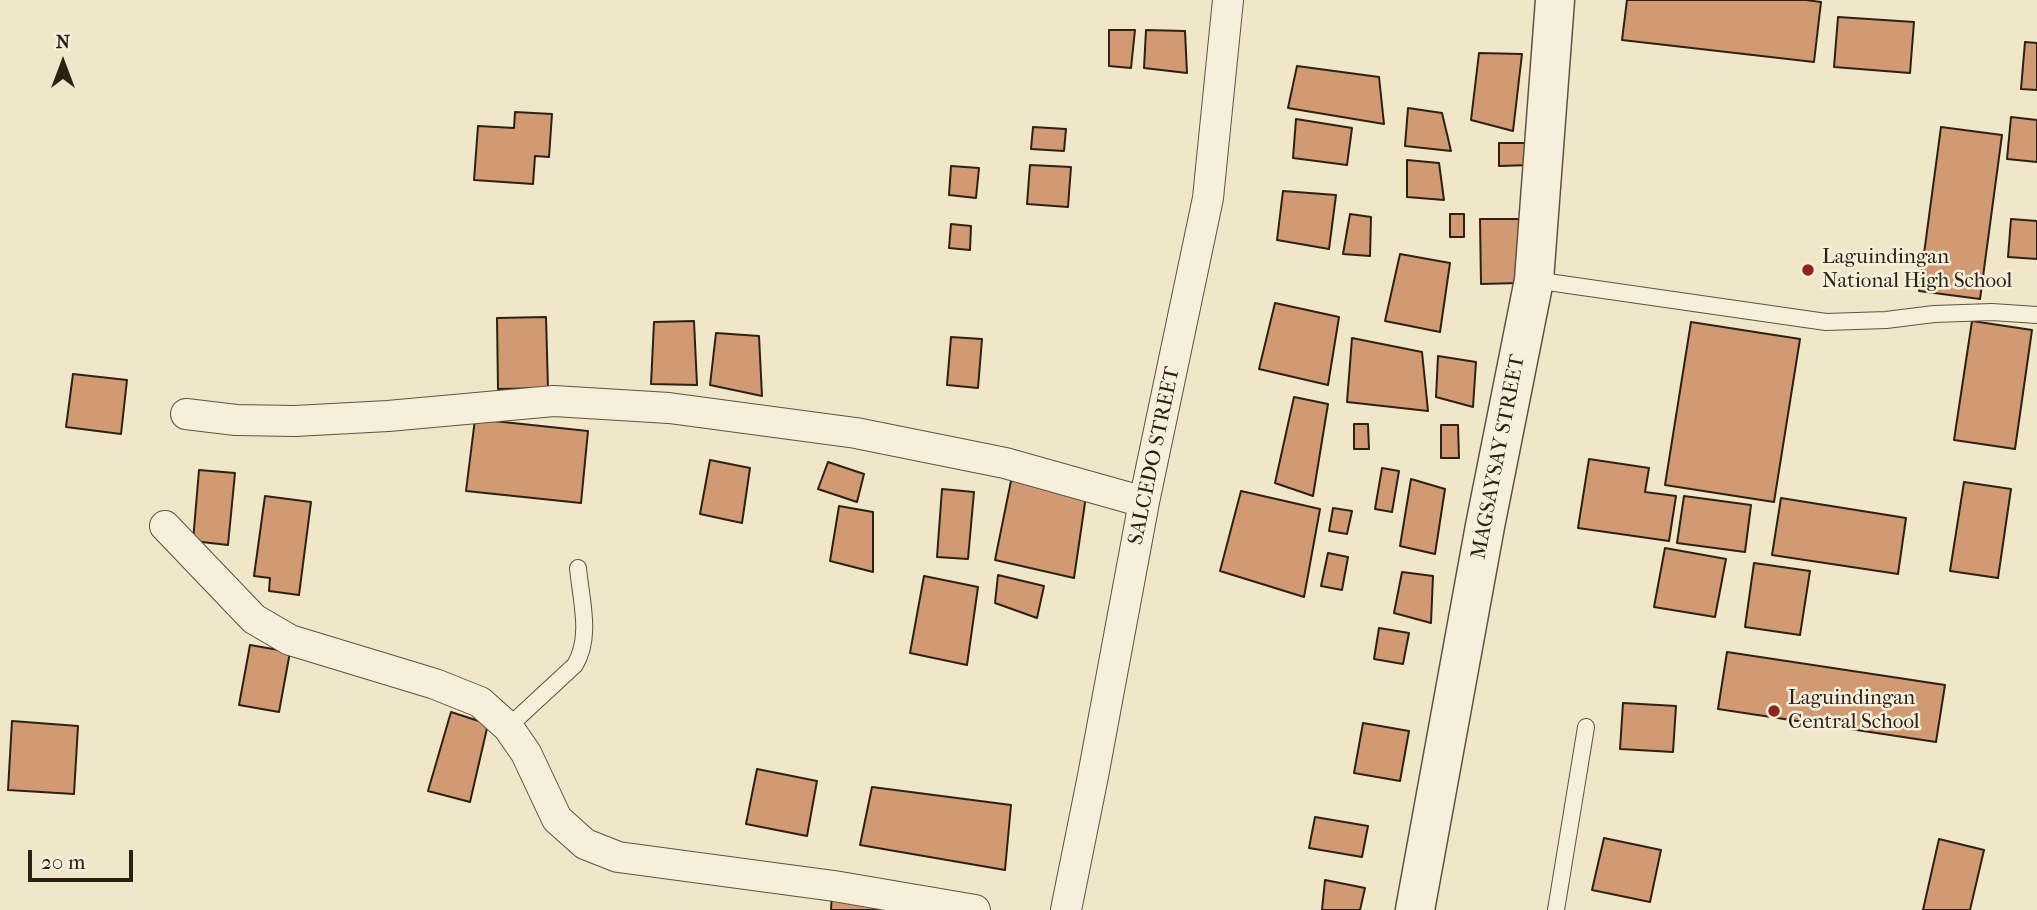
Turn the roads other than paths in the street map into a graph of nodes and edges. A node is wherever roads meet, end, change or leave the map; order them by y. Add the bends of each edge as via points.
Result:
1 (1228, 0) edge
2 (1555, 0) edge
3 (1534, 280) junction
4 (2037, 315) edge
5 (186, 414) dead end
6 (1144, 502) junction
7 (165, 526) dead end
8 (578, 568) dead end
9 (508, 727) junction
10 (1586, 727) dead end
11 (975, 910) edge
12 (1066, 910) edge
13 (1415, 910) edge
14 (1556, 910) edge

1 - 6 street, SALCEDO STREET via 1208,198
2 - 3 street, MAGSAYSAY STREET
3 - 4 lane via 1826,322 1934,314
3 - 13 street, MAGSAYSAY STREET
5 - 6 street via 236,421 295,421 554,401 669,408 856,433 1005,463
6 - 12 street, SALCEDO STREET
7 - 9 street via 254,619 290,640 480,702
8 - 9 lane via 585,638 582,653 575,665
9 - 11 street via 526,753 557,818 585,845 618,857
10 - 14 lane

